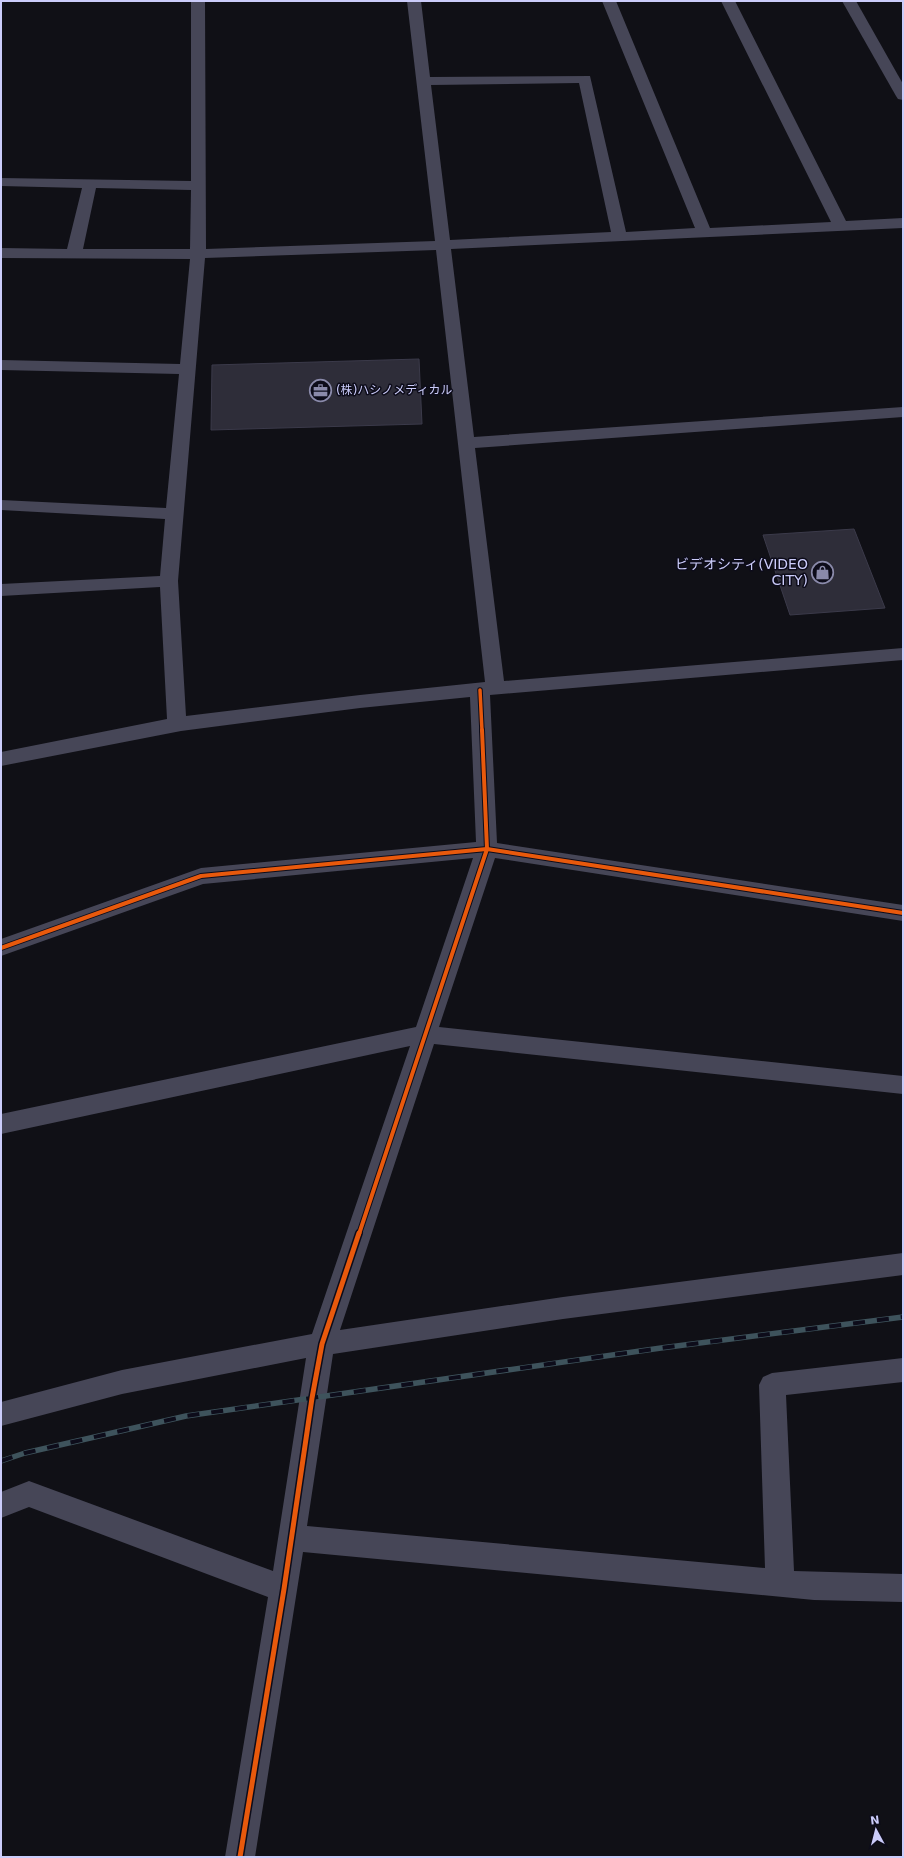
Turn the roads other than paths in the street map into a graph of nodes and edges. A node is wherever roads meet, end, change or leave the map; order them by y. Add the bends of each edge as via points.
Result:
1 (198, 1) edge
2 (414, 1) edge
3 (609, 1) edge
4 (728, 1) edge
5 (849, 1) edge
6 (423, 81) junction
7 (903, 96) edge
8 (1, 182) edge
9 (90, 184) junction
10 (198, 186) junction
11 (903, 223) edge
12 (841, 226) junction
13 (705, 233) junction
14 (620, 237) junction
15 (443, 245) junction
16 (1, 253) edge
17 (74, 253) junction
18 (198, 254) junction
19 (1, 365) edge
20 (188, 369) junction
21 (903, 412) edge
22 (466, 443) junction
23 (1, 505) edge
24 (175, 514) junction
25 (169, 581) junction
26 (1, 590) edge
27 (903, 654) edge
28 (487, 689) junction
29 (177, 725) junction
30 (1, 759) edge
31 (487, 849) junction
32 (903, 913) edge
33 (1, 948) edge
34 (425, 1034) junction
35 (903, 1085) edge
36 (1, 1124) edge
37 (903, 1264) edge
38 (322, 1344) junction
39 (903, 1370) edge
40 (1, 1414) edge
41 (1, 1505) edge
42 (292, 1538) junction
43 (780, 1582) junction
44 (903, 1588) edge
45 (284, 1589) junction
46 (240, 1857) edge

1 - 10 street
2 - 6 street
3 - 13 street
4 - 12 street
5 - 7 street
6 - 14 street via 585,79
6 - 15 street
8 - 9 street
9 - 10 street
9 - 17 street
10 - 18 street
11 - 12 street
12 - 13 street
13 - 14 street
14 - 15 street
15 - 18 street
15 - 22 street
16 - 17 street
17 - 18 street
18 - 20 street
19 - 20 street
20 - 24 street
21 - 22 street
22 - 28 street
23 - 24 street
24 - 25 street
25 - 26 street
25 - 29 street
27 - 28 street
28 - 29 street via 325,705
28 - 31 street
29 - 30 street
31 - 32 street
31 - 33 street via 201,876
31 - 34 street
34 - 35 street
34 - 36 street
34 - 38 street
37 - 38 street via 563,1308
38 - 40 street via 122,1382
38 - 42 street
39 - 43 street via 772,1385
41 - 45 street via 29,1494
42 - 43 street
42 - 45 street
43 - 44 street via 814,1586
45 - 46 street

